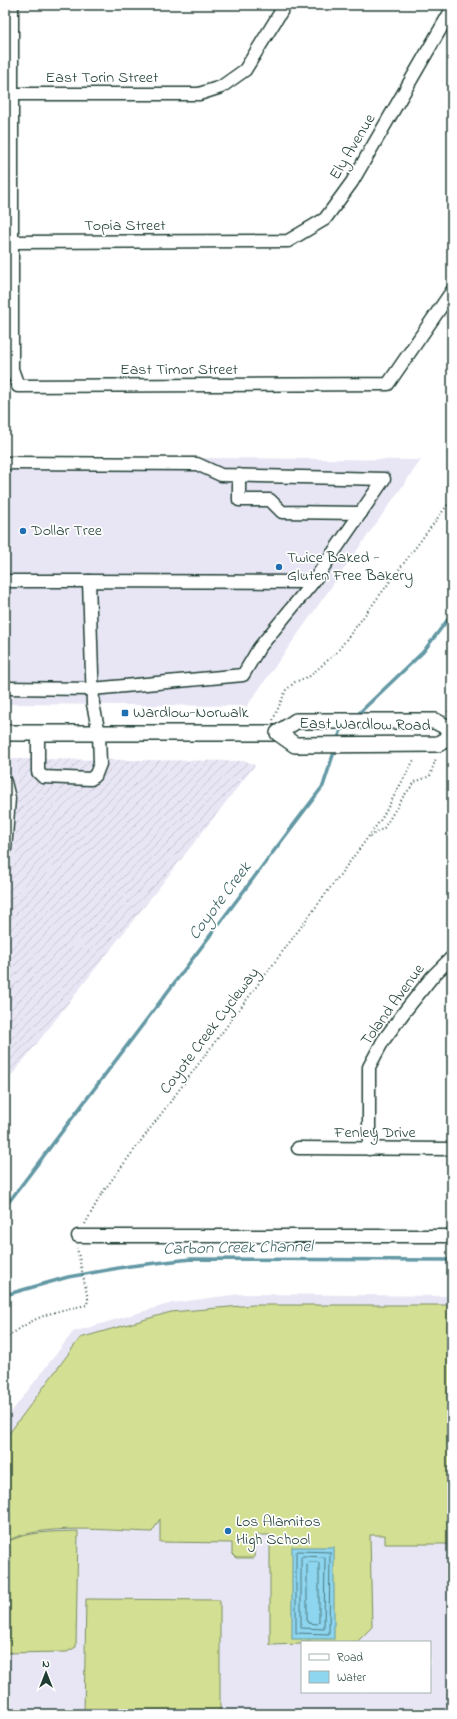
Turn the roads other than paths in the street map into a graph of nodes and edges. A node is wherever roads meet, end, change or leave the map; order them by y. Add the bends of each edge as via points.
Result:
1 (12, 5) edge
2 (285, 5) edge
3 (452, 9) edge
4 (9, 94) edge
5 (238, 241) joint
6 (12, 242) junction
7 (452, 290) edge
8 (5, 463) edge
9 (239, 475) junction
10 (361, 513) junction
11 (5, 581) edge
12 (90, 581) junction
13 (313, 582) junction
14 (5, 688) edge
15 (92, 689) junction
16 (452, 730) edge
17 (5, 732) edge
18 (38, 732) junction
19 (99, 732) junction
20 (272, 733) junction
21 (452, 736) edge
22 (5, 782) edge
23 (5, 850) edge
24 (452, 957) edge
25 (298, 1148) dead end
26 (369, 1149) junction
27 (452, 1149) edge
28 (452, 1236) edge
29 (77, 1241) road end

1 - 4 street
2 - 4 street, East Torin Street via 245,70 221,87 199,94
3 - 5 street, Ely Avenue via 352,182 325,220 288,241
4 - 6 street
5 - 6 street, Topia Street
6 - 7 street, East Timor Street via 12,369 18,386 388,384
8 - 9 street via 197,464 221,475
9 - 10 street via 239,500 270,500 282,512
9 - 10 street via 384,479
10 - 13 street
11 - 12 street
12 - 13 street
12 - 15 street
13 - 15 street via 259,648 243,675
14 - 15 street
15 - 19 street via 92,704
16 - 20 main road, East Wardlow Road, bridge via 435,721 296,721
17 - 18 main road
18 - 19 main road
18 - 19 street via 38,772 43,777 91,778 96,774 100,764
19 - 20 main road
20 - 21 main road, East Wardlow Road, bridge via 295,745 438,744
22 - 23 street via 9,798
24 - 26 street, Toland Avenue via 405,1011 383,1041 369,1067
25 - 26 street, Fenley Drive
26 - 27 street, Fenley Drive
28 - 29 street

